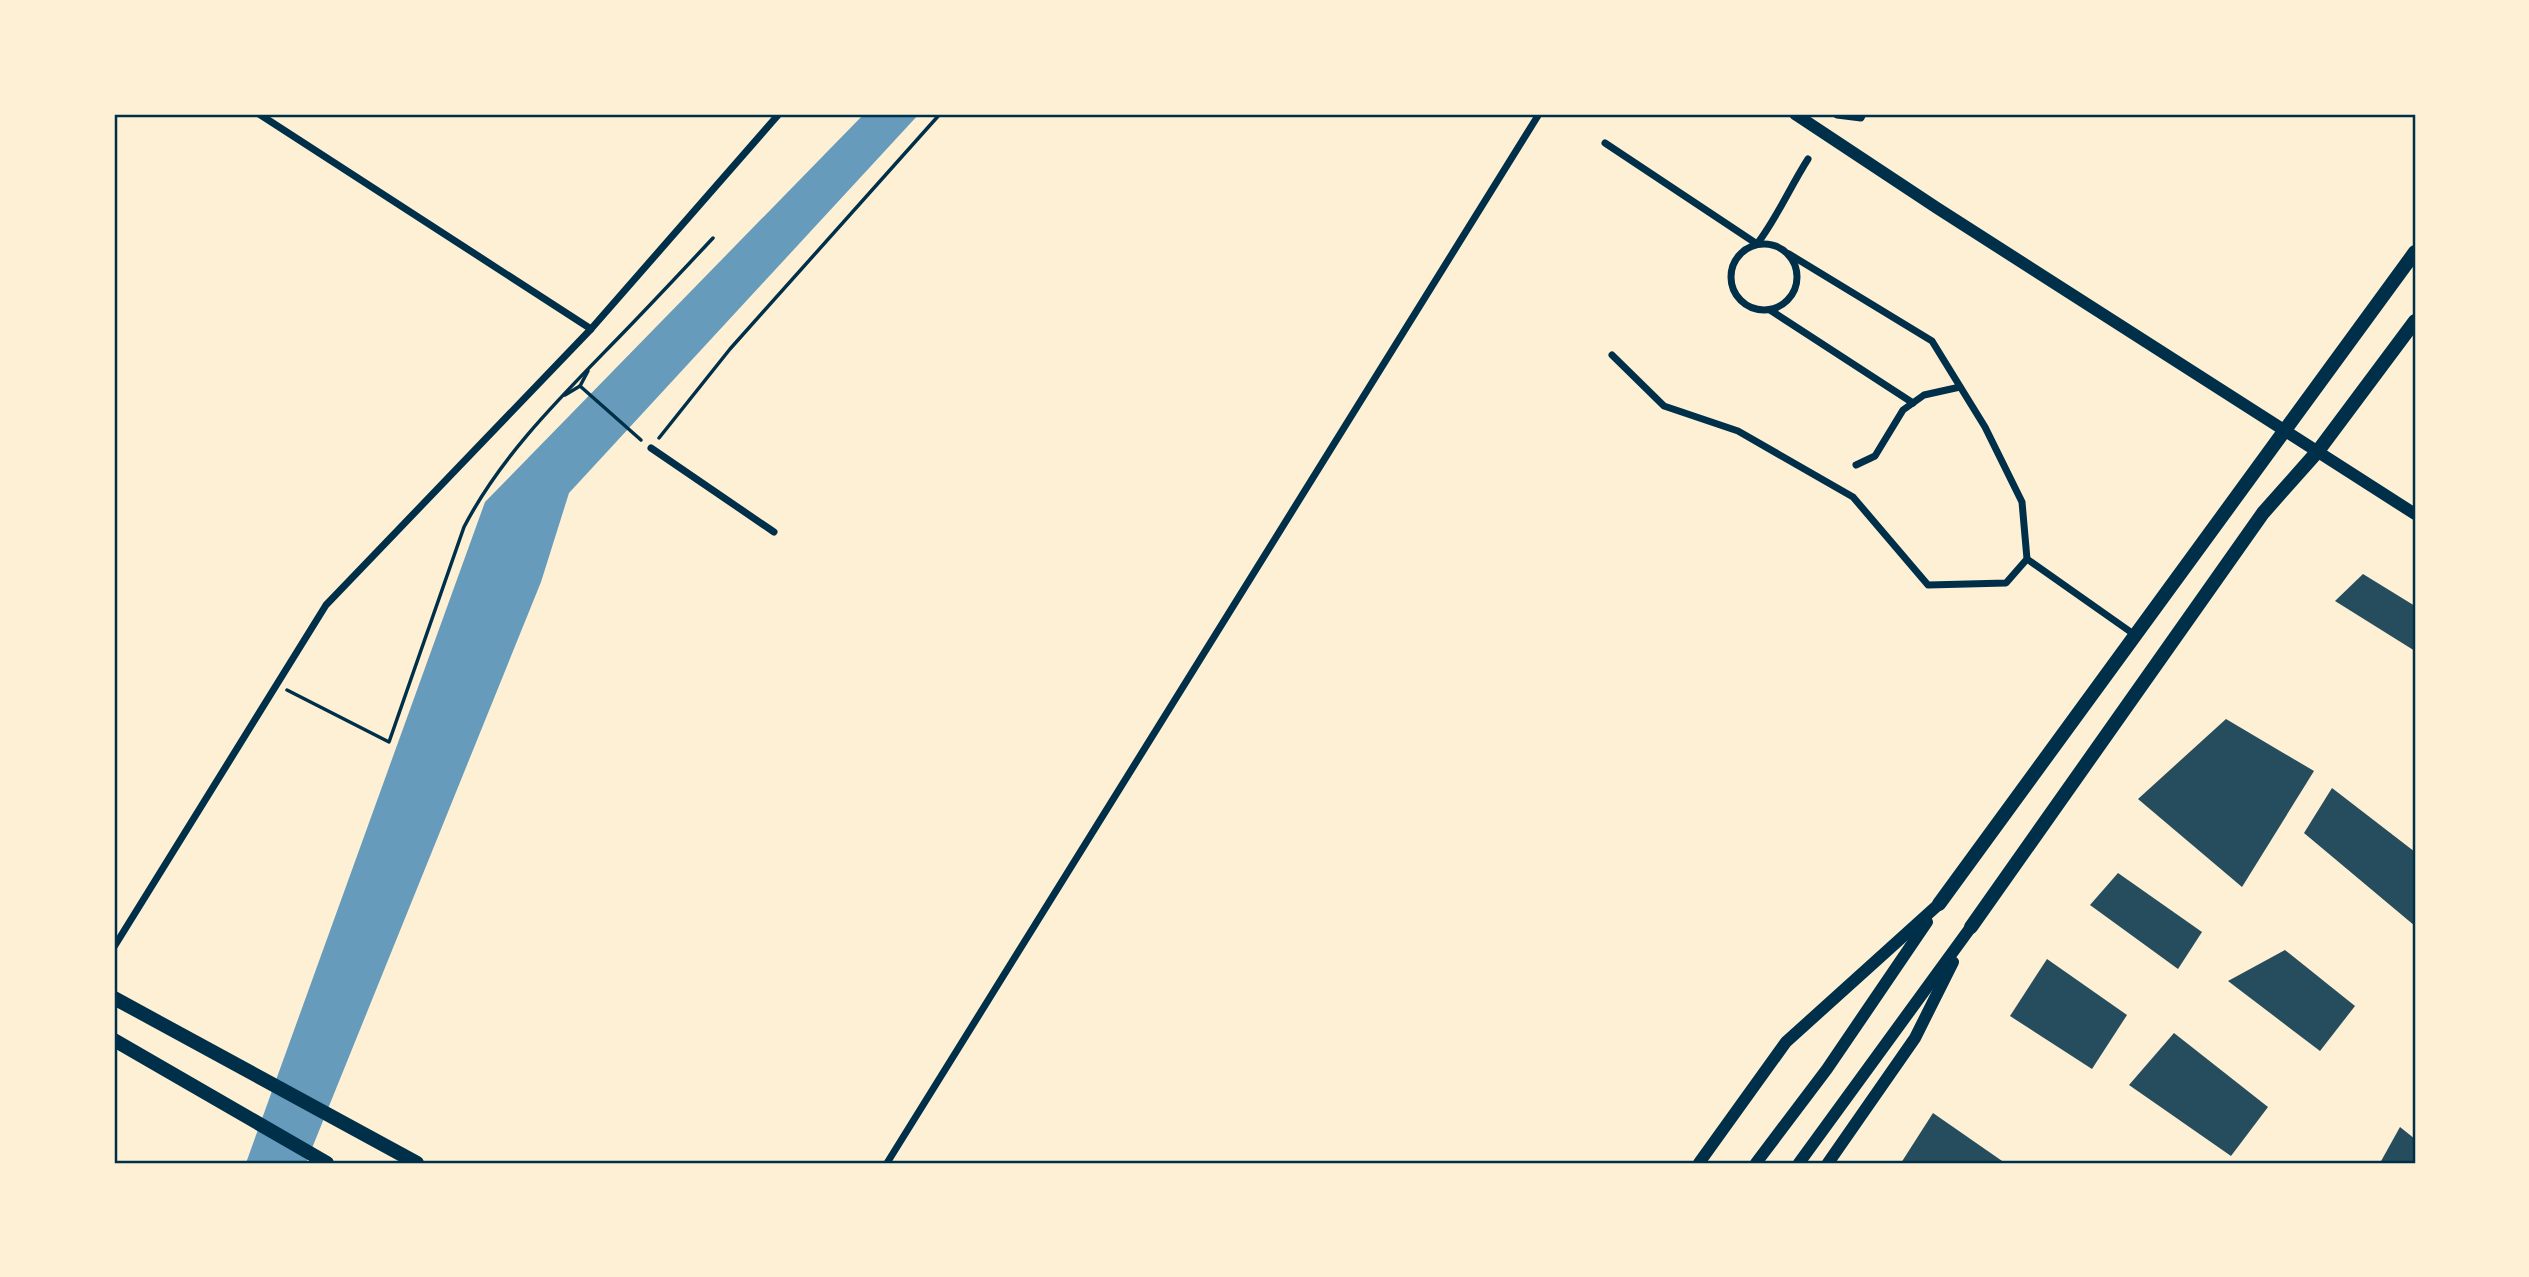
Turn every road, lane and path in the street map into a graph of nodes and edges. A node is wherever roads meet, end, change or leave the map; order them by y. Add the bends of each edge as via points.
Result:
1 (259, 114) edge
2 (779, 114) edge
3 (940, 114) edge
4 (1796, 114) edge
5 (1863, 114) edge
6 (1535, 115) edge
7 (1837, 115) edge
8 (1605, 142) dead end
9 (1808, 159) dead end
10 (713, 238) dead end
11 (1756, 244) junction
12 (2415, 251) edge
13 (1788, 254) junction
14 (1769, 310) junction
15 (2415, 321) edge
16 (591, 329) junction
17 (1612, 355) dead end
18 (590, 366) junction
19 (580, 386) junction
20 (1961, 387) junction
21 (561, 397) junction
22 (1913, 402) junction
23 (2285, 431) junction
24 (639, 439) dead end
25 (651, 448) joint
26 (2318, 451) junction
27 (1856, 465) dead end
28 (2415, 514) edge
29 (774, 532) dead end
30 (2027, 559) junction
31 (2135, 635) junction
32 (277, 685) junction
33 (1939, 904) junction
34 (1971, 927) junction
35 (114, 947) edge
36 (114, 998) edge
37 (114, 1040) edge
38 (327, 1163) edge
39 (417, 1163) edge
40 (887, 1163) edge
41 (1699, 1163) edge
42 (1756, 1163) edge
43 (1799, 1163) edge
44 (1828, 1163) edge

1 - 16 street
2 - 16 street
3 - 25 path via 730,349
4 - 23 main road
5 - 7 street via 1861,118
6 - 40 street
8 - 11 street
9 - 11 street
10 - 18 path
11 - 13 street via 1768,243
11 - 14 street via 1738,255 1731,284 1734,294 1749,307
12 - 23 main road
13 - 14 street via 1798,275 1796,287 1783,305
13 - 20 street via 1932,341
14 - 22 street
15 - 26 main road
16 - 32 street via 326,605
17 - 30 street via 1664,406 1738,431 1853,496 1928,585 2006,583
18 - 19 path
18 - 21 path
19 - 21 path
19 - 24 path
20 - 22 street
20 - 30 street via 2022,502
21 - 32 path via 481,494 464,527 389,742
22 - 27 street via 1903,410 1875,456
23 - 26 main road
23 - 31 main road
25 - 29 street
26 - 28 main road
26 - 34 main road via 2263,513
30 - 31 street
31 - 33 main road
32 - 35 street
33 - 41 main road via 1786,1042
33 - 42 main road via 1827,1069
34 - 43 main road
34 - 44 main road via 1914,1038
36 - 39 main road
37 - 38 main road

